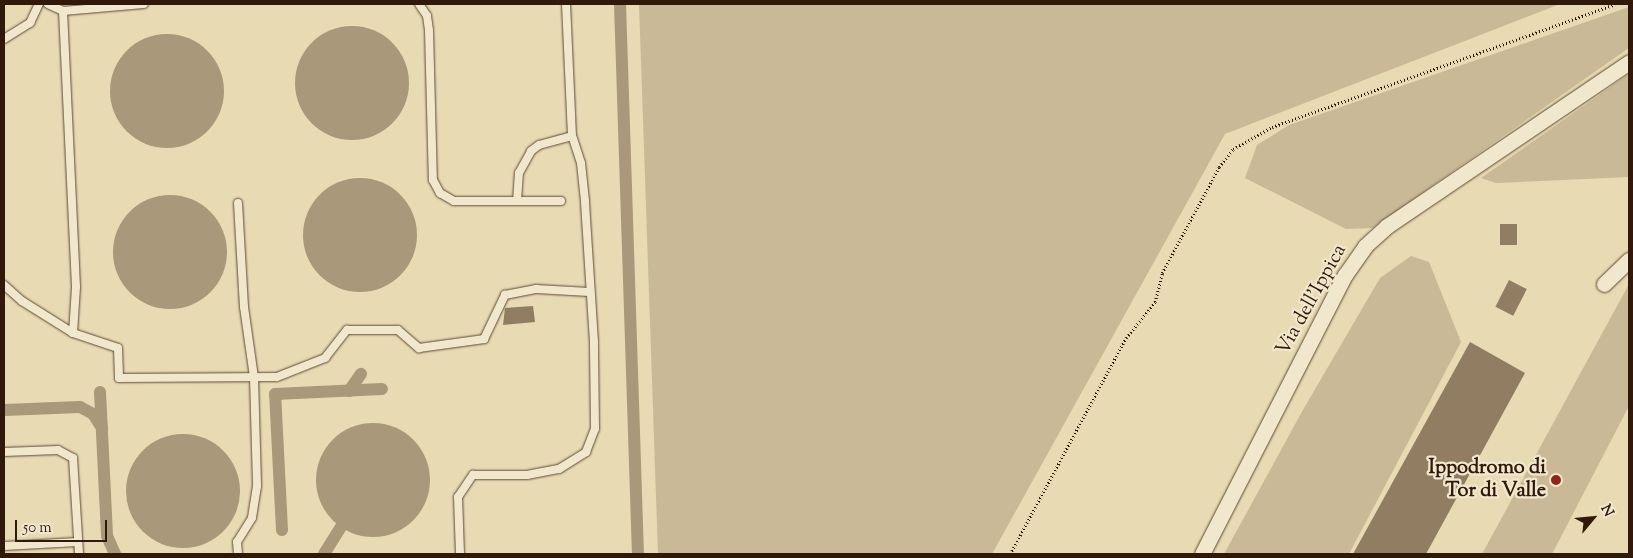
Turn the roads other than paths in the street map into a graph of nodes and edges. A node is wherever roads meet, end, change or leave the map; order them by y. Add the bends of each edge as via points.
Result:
1 (39, 4) edge
2 (48, 4) edge
3 (144, 4) edge
4 (420, 4) edge
5 (566, 4) edge
6 (63, 11) junction
7 (4, 39) edge
8 (1629, 62) edge
9 (572, 136) junction
10 (517, 201) junction
11 (561, 201) dead end
12 (238, 203) dead end
13 (1629, 260) edge
14 (1604, 284) dead end
15 (4, 285) edge
16 (589, 292) junction
17 (73, 333) junction
18 (254, 377) junction
19 (4, 452) edge
20 (78, 542) junction
21 (4, 546) edge
22 (79, 554) edge
23 (238, 554) edge
24 (460, 554) edge
25 (1202, 554) edge

1 - 7 lane via 30,23
2 - 6 lane
3 - 6 lane
4 - 10 lane via 427,16 429,31 433,180 440,193 454,200
5 - 9 lane
6 - 17 lane via 76,286
8 - 25 street, Via dell'Ippica via 1387,226 1365,246 1345,274
9 - 10 lane via 539,145 532,151 519,173
9 - 16 lane via 581,163
10 - 11 lane
12 - 18 lane via 244,307
13 - 14 street
15 - 17 lane via 22,301
16 - 18 lane via 536,289 505,295 484,339 419,348 398,330 347,330 325,358 277,376
16 - 24 lane via 595,429 586,452 559,469 527,475 472,475 458,497
17 - 18 lane via 118,348 119,378
18 - 23 lane via 257,486 252,518 237,542
19 - 20 lane via 58,450 73,458
20 - 21 lane
20 - 22 lane

